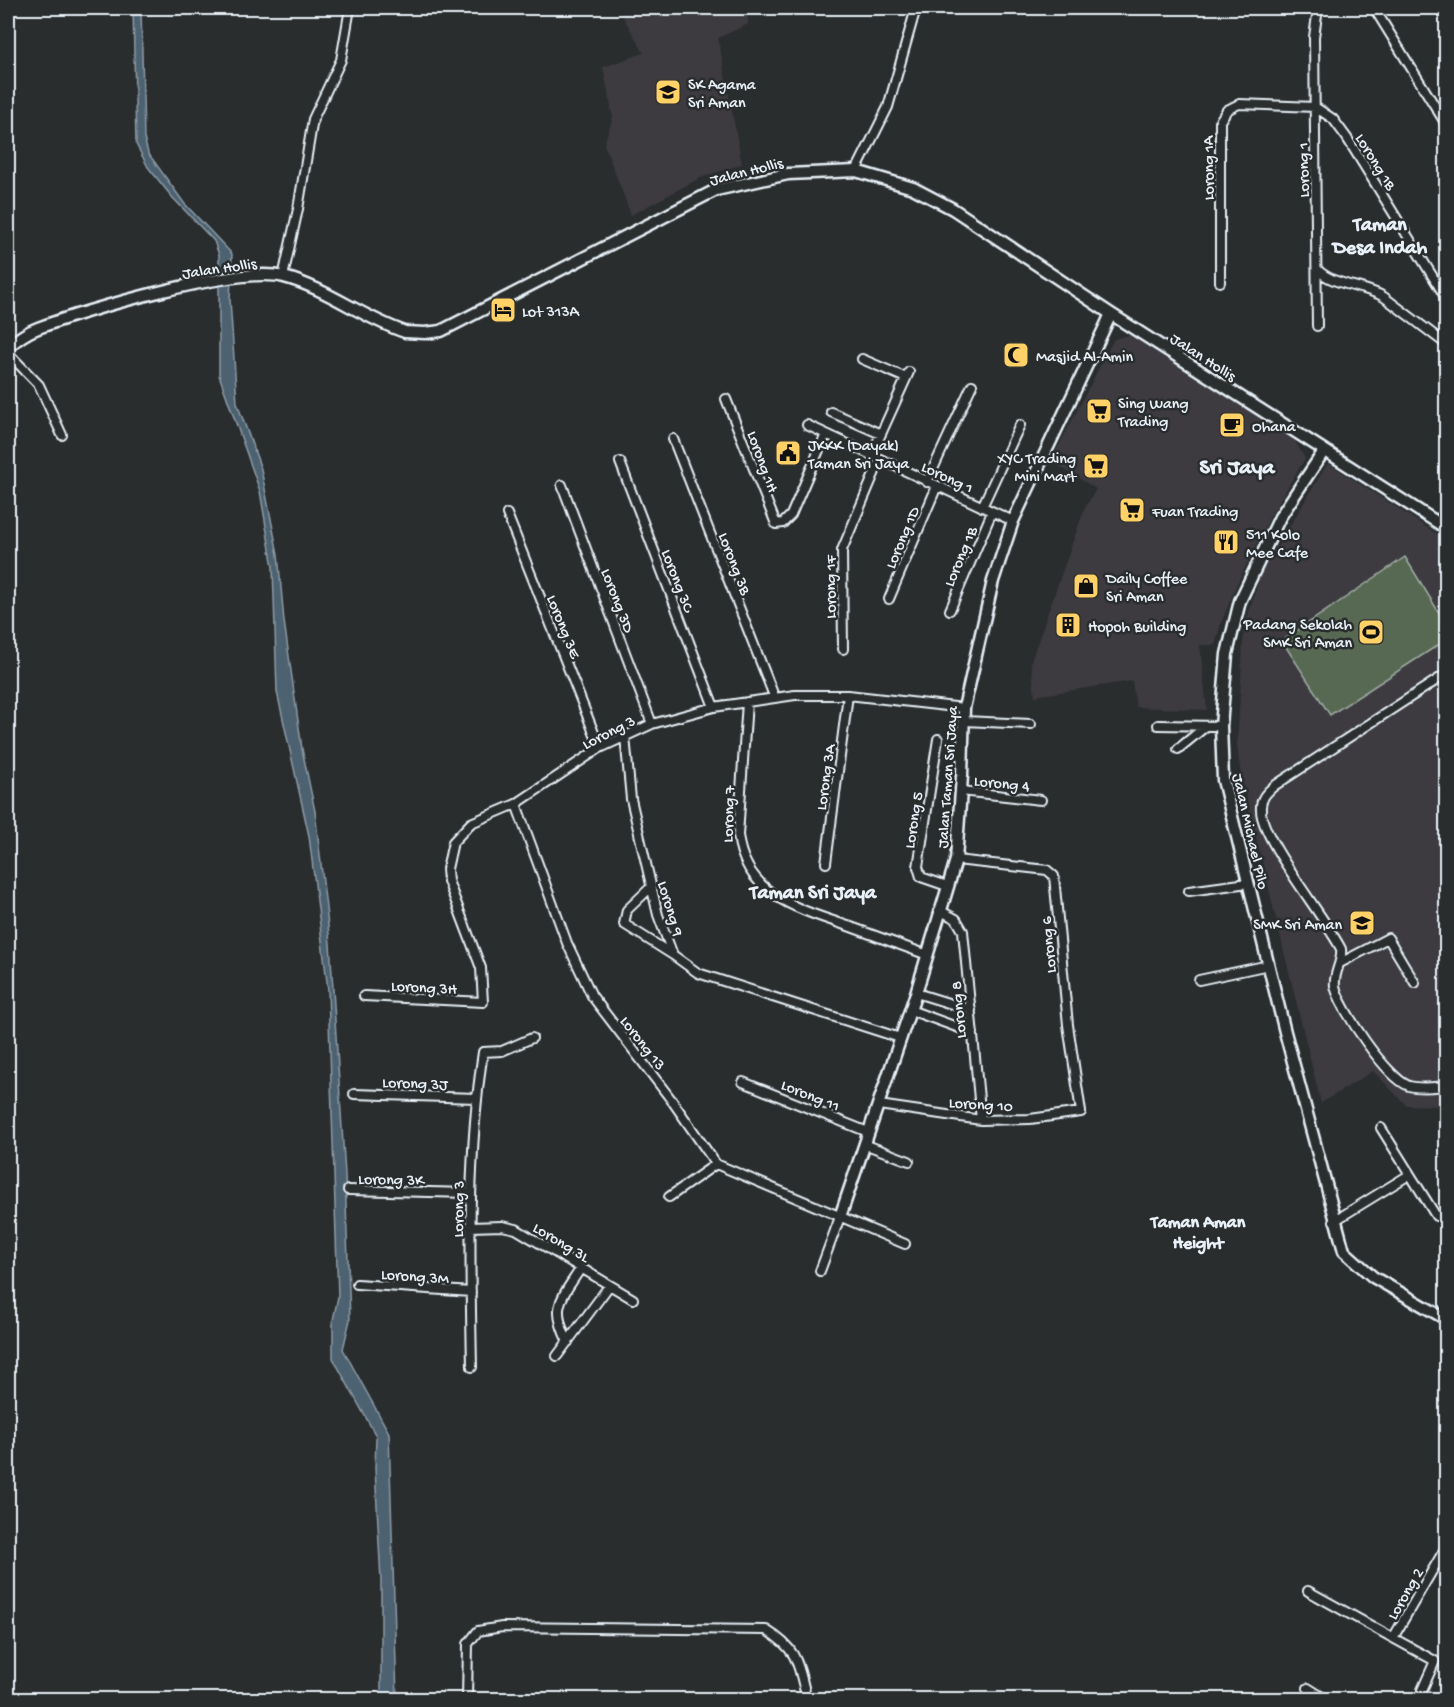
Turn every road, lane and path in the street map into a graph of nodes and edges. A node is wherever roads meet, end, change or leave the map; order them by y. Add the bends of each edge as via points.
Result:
1 (350, 8) edge
2 (916, 8) edge
3 (1318, 8) edge
4 (1374, 8) edge
5 (1315, 107) junction
6 (1446, 124) edge
7 (856, 171) junction
8 (1317, 269) junction
9 (283, 277) junction
10 (1220, 282) dead end
11 (1446, 298) edge
12 (1111, 314) junction
13 (1317, 326) dead end
14 (1446, 344) edge
15 (8, 347) edge
16 (8, 353) edge
17 (862, 359) dead end
18 (972, 385) dead end
19 (726, 399) dead end
20 (831, 412) dead end
21 (1020, 424) dead end
22 (807, 425) dead end
23 (826, 434) junction
24 (881, 434) junction
25 (62, 435) dead end
26 (673, 439) dead end
27 (1324, 451) junction
28 (871, 456) junction
29 (880, 460) junction
30 (620, 462) dead end
31 (927, 482) junction
32 (562, 485) dead end
33 (937, 486) junction
34 (982, 507) junction
35 (992, 512) junction
36 (507, 514) dead end
37 (1013, 521) junction
38 (1446, 528) edge
39 (890, 599) dead end
40 (950, 610) dead end
41 (843, 649) dead end
42 (1446, 674) edge
43 (848, 695) junction
44 (774, 696) junction
45 (747, 702) junction
46 (714, 706) junction
47 (964, 708) junction
48 (964, 721) junction
49 (652, 724) junction
50 (1031, 724) dead end
51 (1158, 725) dead end
52 (1221, 726) junction
53 (1207, 727) junction
54 (625, 736) junction
55 (938, 739) dead end
56 (600, 747) junction
57 (1178, 749) dead end
58 (961, 791) junction
59 (1041, 800) dead end
60 (516, 804) junction
61 (956, 860) junction
62 (826, 863) dead end
63 (1248, 883) junction
64 (947, 886) junction
65 (650, 888) junction
66 (1189, 891) dead end
67 (939, 910) junction
68 (925, 954) junction
69 (673, 955) junction
70 (1340, 963) junction
71 (1269, 965) junction
72 (1198, 981) dead end
73 (1414, 983) dead end
74 (915, 993) junction
75 (364, 996) dead end
76 (483, 1002) joint
77 (910, 1010) junction
78 (971, 1010) junction
79 (973, 1034) junction
80 (532, 1038) dead end
81 (900, 1038) junction
82 (743, 1082) dead end
83 (1446, 1086) edge
84 (354, 1094) dead end
85 (476, 1098) junction
86 (879, 1106) junction
87 (1081, 1112) joint
88 (981, 1120) junction
89 (1381, 1128) dead end
90 (868, 1132) junction
91 (864, 1144) junction
92 (909, 1161) dead end
93 (716, 1164) junction
94 (1409, 1175) junction
95 (348, 1190) dead end
96 (470, 1193) junction
97 (669, 1197) dead end
98 (1436, 1216) dead end
99 (840, 1217) junction
100 (1334, 1221) junction
101 (470, 1227) junction
102 (905, 1244) dead end
103 (581, 1268) junction
104 (820, 1271) dead end
105 (357, 1284) dead end
106 (609, 1286) junction
107 (471, 1292) junction
108 (633, 1299) dead end
109 (1446, 1319) edge
110 (568, 1342) junction
111 (557, 1356) dead end
112 (472, 1367) dead end
113 (1446, 1550) edge
114 (1308, 1591) dead end
115 (1393, 1638) junction
116 (1308, 1688) dead end
117 (467, 1700) edge
118 (807, 1700) edge
119 (1327, 1700) edge
120 (1424, 1700) edge

1 - 9 street via 341,60 313,119
2 - 7 street via 888,107
3 - 5 street, Lorong 1 via 1314,37
4 - 6 street
5 - 8 street, Lorong 1
5 - 10 street, Lorong 1A via 1239,104 1223,114
5 - 11 street, Lorong 1B via 1333,119 1347,138
7 - 9 street, Jalan Hollis via 788,174 716,190 441,331 405,332 387,326
7 - 12 street, Jalan Hollis via 913,188 953,209
8 - 13 street, Lorong 1
8 - 14 street via 1325,276 1374,290
9 - 15 street, Jalan Hollis via 234,278 168,290 37,328
12 - 27 street, Jalan Hollis
12 - 37 street, Jalan Taman Sri Jaya
16 - 25 street via 39,385
17 - 24 street via 908,375
18 - 31 street
19 - 23 street, Lorong 1H via 773,522 779,525 791,515
20 - 24 street
21 - 34 street
22 - 23 street, Lorong 1
23 - 28 street, Lorong 1
24 - 28 street
26 - 44 street, Lorong 3B
27 - 38 street, Jalan Hollis
27 - 52 street, Jalan Michael Pilo via 1280,517 1240,601 1230,635
28 - 29 street, Lorong 1
29 - 31 street, Lorong 1
29 - 41 street, Lorong 1F via 842,550
30 - 46 street, Lorong 3C
31 - 33 street, Lorong 1
32 - 49 street, Lorong 3D
33 - 34 street, Lorong 1
33 - 39 street, Lorong 1D
34 - 35 street, Lorong 1
35 - 37 street, Lorong 1
35 - 40 street, Lorong 1B
36 - 56 street, Lorong 3E
37 - 47 street, Jalan Taman Sri Jaya via 983,618
42 - 70 street via 1300,768 1274,786 1261,802 1260,812 1269,835 1338,943
43 - 44 street, Lorong 3
43 - 47 street, Lorong 3
43 - 62 street, Lorong 3A
44 - 45 street, Lorong 3
45 - 46 street, Lorong 3
45 - 68 street, Lorong 7 via 738,835 747,868 767,890 802,911
46 - 49 street, Lorong 3
47 - 48 street, Jalan Taman Sri Jaya
48 - 50 street
48 - 58 street, Jalan Taman Sri Jaya
49 - 54 street, Lorong 3
51 - 53 street
52 - 53 street
52 - 63 street, Jalan Michael Pilo via 1223,780
53 - 57 street
54 - 56 street, Lorong 3
54 - 65 street, Lorong 9 via 632,799
55 - 64 street, Lorong 5 via 918,867 921,877
56 - 60 street, Lorong 3
58 - 59 street, Lorong 4
58 - 61 street, Jalan Taman Sri Jaya
60 - 76 street, Lorong 3 via 471,823 453,842 448,856 448,881 481,969
60 - 93 street, Lorong 13 via 567,943 592,996
61 - 64 street, Jalan Taman Sri Jaya
61 - 87 street, Lorong 6 via 1047,870 1054,876 1068,1025
63 - 66 street
63 - 71 street, Jalan Michael Pilo
64 - 67 street, Jalan Taman Sri Jaya
65 - 69 street, Lorong 9
65 - 69 street via 627,910 624,924
67 - 68 street, Jalan Taman Sri Jaya
67 - 78 street, Lorong 8 via 956,919 963,931
68 - 74 street, Jalan Taman Sri Jaya
69 - 81 street, Lorong 9 via 698,973
70 - 73 street via 1388,938
70 - 83 street via 1335,982 1338,994 1386,1070 1408,1085
71 - 72 street
71 - 100 street, Jalan Michael Pilo
74 - 77 street, Jalan Taman Sri Jaya
74 - 78 street
75 - 76 street, Lorong 3H
77 - 79 street
77 - 81 street, Jalan Taman Sri Jaya
78 - 79 street, Lorong 8
79 - 88 street, Lorong 8
80 - 85 street, Lorong 3 via 502,1052 483,1052
81 - 86 street, Jalan Taman Sri Jaya
82 - 90 street, Lorong 11
84 - 85 street, Lorong 3J
85 - 96 street, Lorong 3
86 - 88 street, Lorong 10
86 - 90 street, Jalan Taman Sri Jaya
87 - 88 street, Lorong 10
89 - 94 street
90 - 91 street, Jalan Taman Sri Jaya
91 - 92 street
91 - 99 street, Jalan Taman Sri Jaya
93 - 97 street
93 - 99 street
94 - 98 street
94 - 100 street
95 - 96 street, Lorong 3K
96 - 101 street, Lorong 3
99 - 102 street
99 - 104 street
100 - 109 street, Jalan Michael Pilo via 1344,1251 1354,1263
101 - 103 street, Lorong 3L via 516,1229
101 - 107 street, Lorong 3
103 - 106 street, Lorong 3L
103 - 110 street via 558,1308 558,1322
105 - 107 street, Lorong 3M
106 - 108 street, Lorong 3L
106 - 110 street
107 - 112 street, Lorong 3
110 - 111 street
113 - 115 street, Lorong 2
114 - 115 street
115 - 120 street, Lorong 2 via 1435,1660 1422,1690
116 - 119 street
117 - 118 street via 468,1644 478,1631 502,1626 766,1630 786,1642 797,1659

